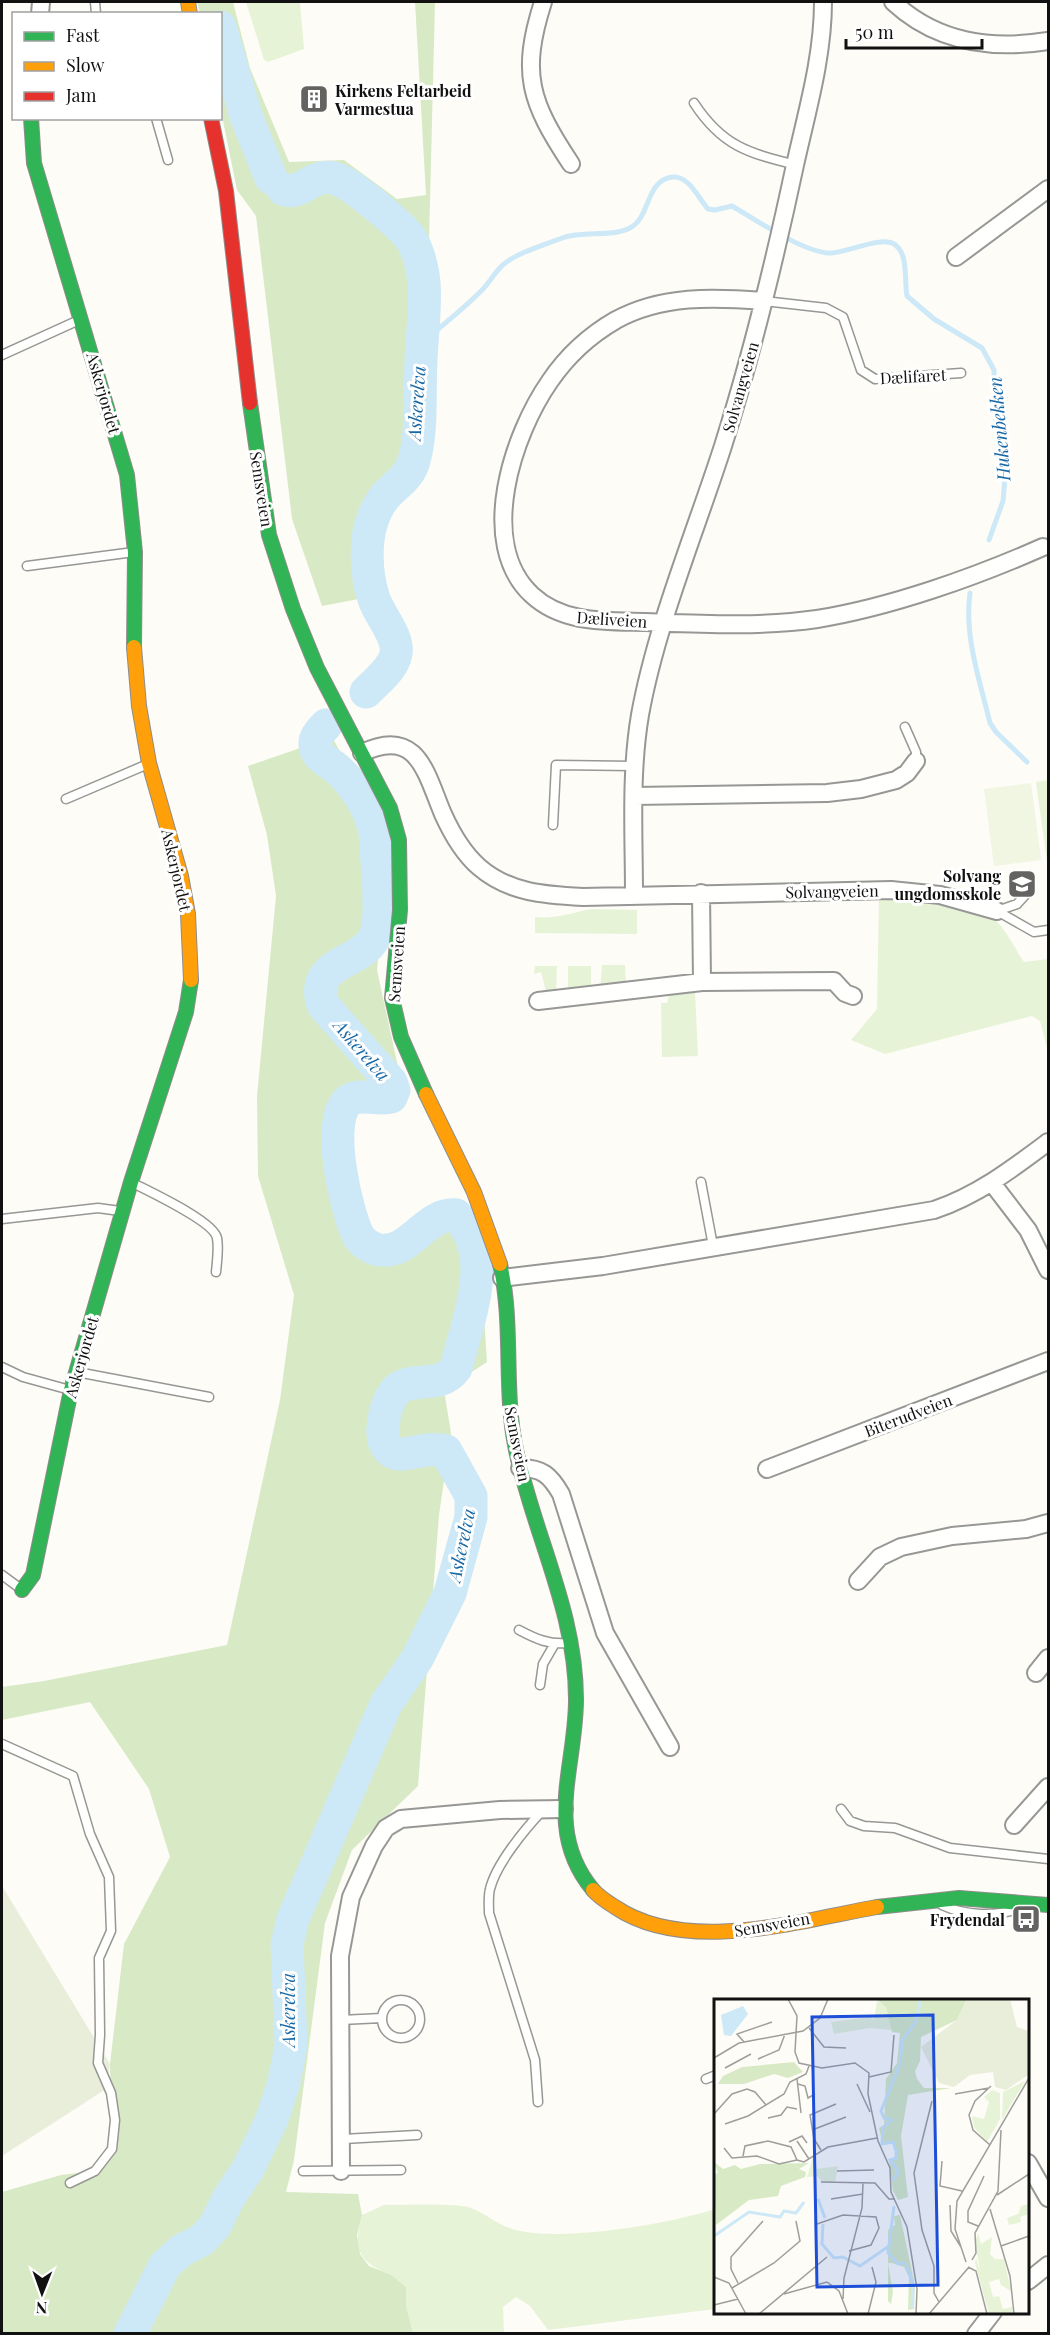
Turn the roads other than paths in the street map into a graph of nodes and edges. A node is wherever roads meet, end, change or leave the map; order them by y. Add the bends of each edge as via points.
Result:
1 (543, 2) edge
2 (823, 2) edge
3 (893, 2) edge
4 (1048, 40) edge
5 (694, 103) dead end
6 (31, 120) edge
7 (157, 120) edge
8 (211, 120) edge
9 (168, 160) dead end
10 (571, 164) dead end
11 (796, 165) junction
12 (1048, 189) edge
13 (956, 257) dead end
14 (764, 302) junction
15 (82, 319) junction
16 (2, 356) edge
17 (961, 373) dead end
18 (1046, 550) edge
19 (135, 552) junction
20 (27, 566) dead end
21 (665, 623) junction
22 (905, 727) dead end
23 (362, 753) junction
24 (916, 761) joint
25 (148, 763) junction
26 (634, 766) junction
27 (634, 796) junction
28 (66, 799) dead end
29 (554, 825) dead end
30 (701, 893) junction
31 (1027, 893) dead end
32 (634, 895) junction
33 (997, 911) junction
34 (1048, 930) edge
35 (702, 982) junction
36 (853, 996) dead end
37 (538, 1001) dead end
38 (1048, 1142) edge
39 (131, 1182) junction
40 (700, 1182) dead end
41 (992, 1183) junction
42 (123, 1211) junction
43 (2, 1219) edge
44 (713, 1246) junction
45 (1048, 1270) edge
46 (216, 1272) dead end
47 (502, 1278) junction
48 (1048, 1361) edge
49 (2, 1367) edge
50 (76, 1372) junction
51 (71, 1390) junction
52 (209, 1397) dead end
53 (520, 1468) junction
54 (767, 1468) dead end
55 (1048, 1523) edge
56 (2, 1575) edge
57 (858, 1581) dead end
58 (22, 1590) joint
59 (519, 1630) dead end
60 (571, 1643) junction
61 (554, 1645) junction
62 (1048, 1658) edge
63 (1036, 1673) dead end
64 (540, 1685) dead end
65 (2, 1744) edge
66 (670, 1747) dead end
67 (1048, 1787) edge
68 (546, 1808) junction
69 (564, 1809) junction
70 (841, 1809) dead end
71 (1014, 1825) dead end
72 (1048, 1859) edge
73 (1042, 1904) edge
74 (381, 2018) junction
75 (341, 2020) junction
76 (714, 2076) edge
77 (706, 2079) dead end
78 (538, 2102) dead end
79 (417, 2135) dead end
80 (343, 2139) junction
81 (1029, 2165) edge
82 (401, 2169) dead end
83 (303, 2171) dead end
84 (341, 2172) junction
85 (70, 2183) dead end
86 (1048, 2198) edge
87 (1048, 2265) edge
88 (1029, 2280) edge
89 (992, 2314) edge
90 (976, 2334) edge

1 - 10 street via 532,35 533,91 545,125
2 - 11 street, Solvangveien via 816,72
3 - 4 street via 911,19 959,41 1031,44
5 - 11 lane via 731,144
6 - 15 main road, Askerjordet via 34,164
7 - 9 lane
8 - 23 main road, Semsveien via 226,191 258,474 269,535 317,668
11 - 14 street, Solvangveien
12 - 13 street
14 - 17 lane, Dælifaret via 826,308 843,317 861,370 875,379
14 - 21 street, Solvangveien via 724,443
14 - 21 street, Dæliveien via 713,297 684,300 640,311 594,333 549,381 513,461 504,499 505,543 512,564 530,593 558,613 573,617
15 - 16 lane
15 - 19 main road, Askerjordet via 127,475
18 - 21 street, Dæliveien via 927,590 816,619
19 - 20 lane
19 - 25 main road, Askerjordet via 134,635
21 - 26 street, Solvangveien via 640,716
22 - 24 lane
23 - 32 street, Solvangveien via 381,743 412,753 429,776 453,835 471,859 494,878 532,894
23 - 47 main road, Semsveien via 390,808 399,840 400,910 392,998 399,1036 478,1198 498,1254
24 - 27 street via 896,780 827,794
25 - 28 lane
25 - 39 main road, Askerjordet via 181,876 192,974 183,1023
26 - 27 street, Solvangveien
26 - 29 lane via 556,765
27 - 32 street, Solvangveien
30 - 32 street, Solvangveien
30 - 33 street, Solvangveien via 891,890 940,896
30 - 35 street
31 - 33 lane via 1017,904
33 - 34 lane via 1034,932
35 - 36 street via 834,981
35 - 37 street
38 - 41 street
39 - 42 main road, Askerjordet
39 - 46 lane via 215,1232
40 - 44 lane
41 - 44 street via 934,1210
41 - 45 street via 1028,1230
42 - 43 lane via 98,1209
42 - 50 main road, Askerjordet
44 - 47 street via 603,1266
47 - 53 main road, Semsveien via 509,1403
48 - 54 street, Biterudveien
49 - 51 lane
50 - 51 main road, Askerjordet
50 - 52 lane
51 - 58 main road, Askerjordet via 33,1575
53 - 60 main road, Semsveien via 558,1587
53 - 66 street via 537,1468 552,1478 561,1494 604,1634
55 - 57 street via 901,1547 880,1557
56 - 58 lane, Askerjordet
59 - 61 lane
60 - 61 lane
60 - 69 main road, Semsveien via 576,1704
61 - 64 lane via 543,1664
62 - 63 street
65 - 85 lane via 73,1776 90,1834 109,1877 111,1931 99,1958 98,2063 111,2093 115,2120 112,2149 95,2171
67 - 71 street
68 - 69 street
68 - 75 street via 424,1815 401,1819 386,1828 351,1897 346,1917 340,1956
68 - 78 lane via 528,1825 502,1863 490,1889 489,1913 535,2060
69 - 73 main road, Semsveien via 568,1847 587,1883 621,1911 662,1928 738,1931 928,1899 974,1897
70 - 72 lane via 850,1821 895,1828 950,1848
74 - 74 lane via 385,2008 402,2000 419,2010 421,2021 410,2037 400,2039 390,2036
74 - 75 lane
75 - 80 street
76 - 77 lane
79 - 80 lane
80 - 84 street
81 - 86 street
82 - 84 lane
83 - 84 lane
87 - 88 street
89 - 90 street

